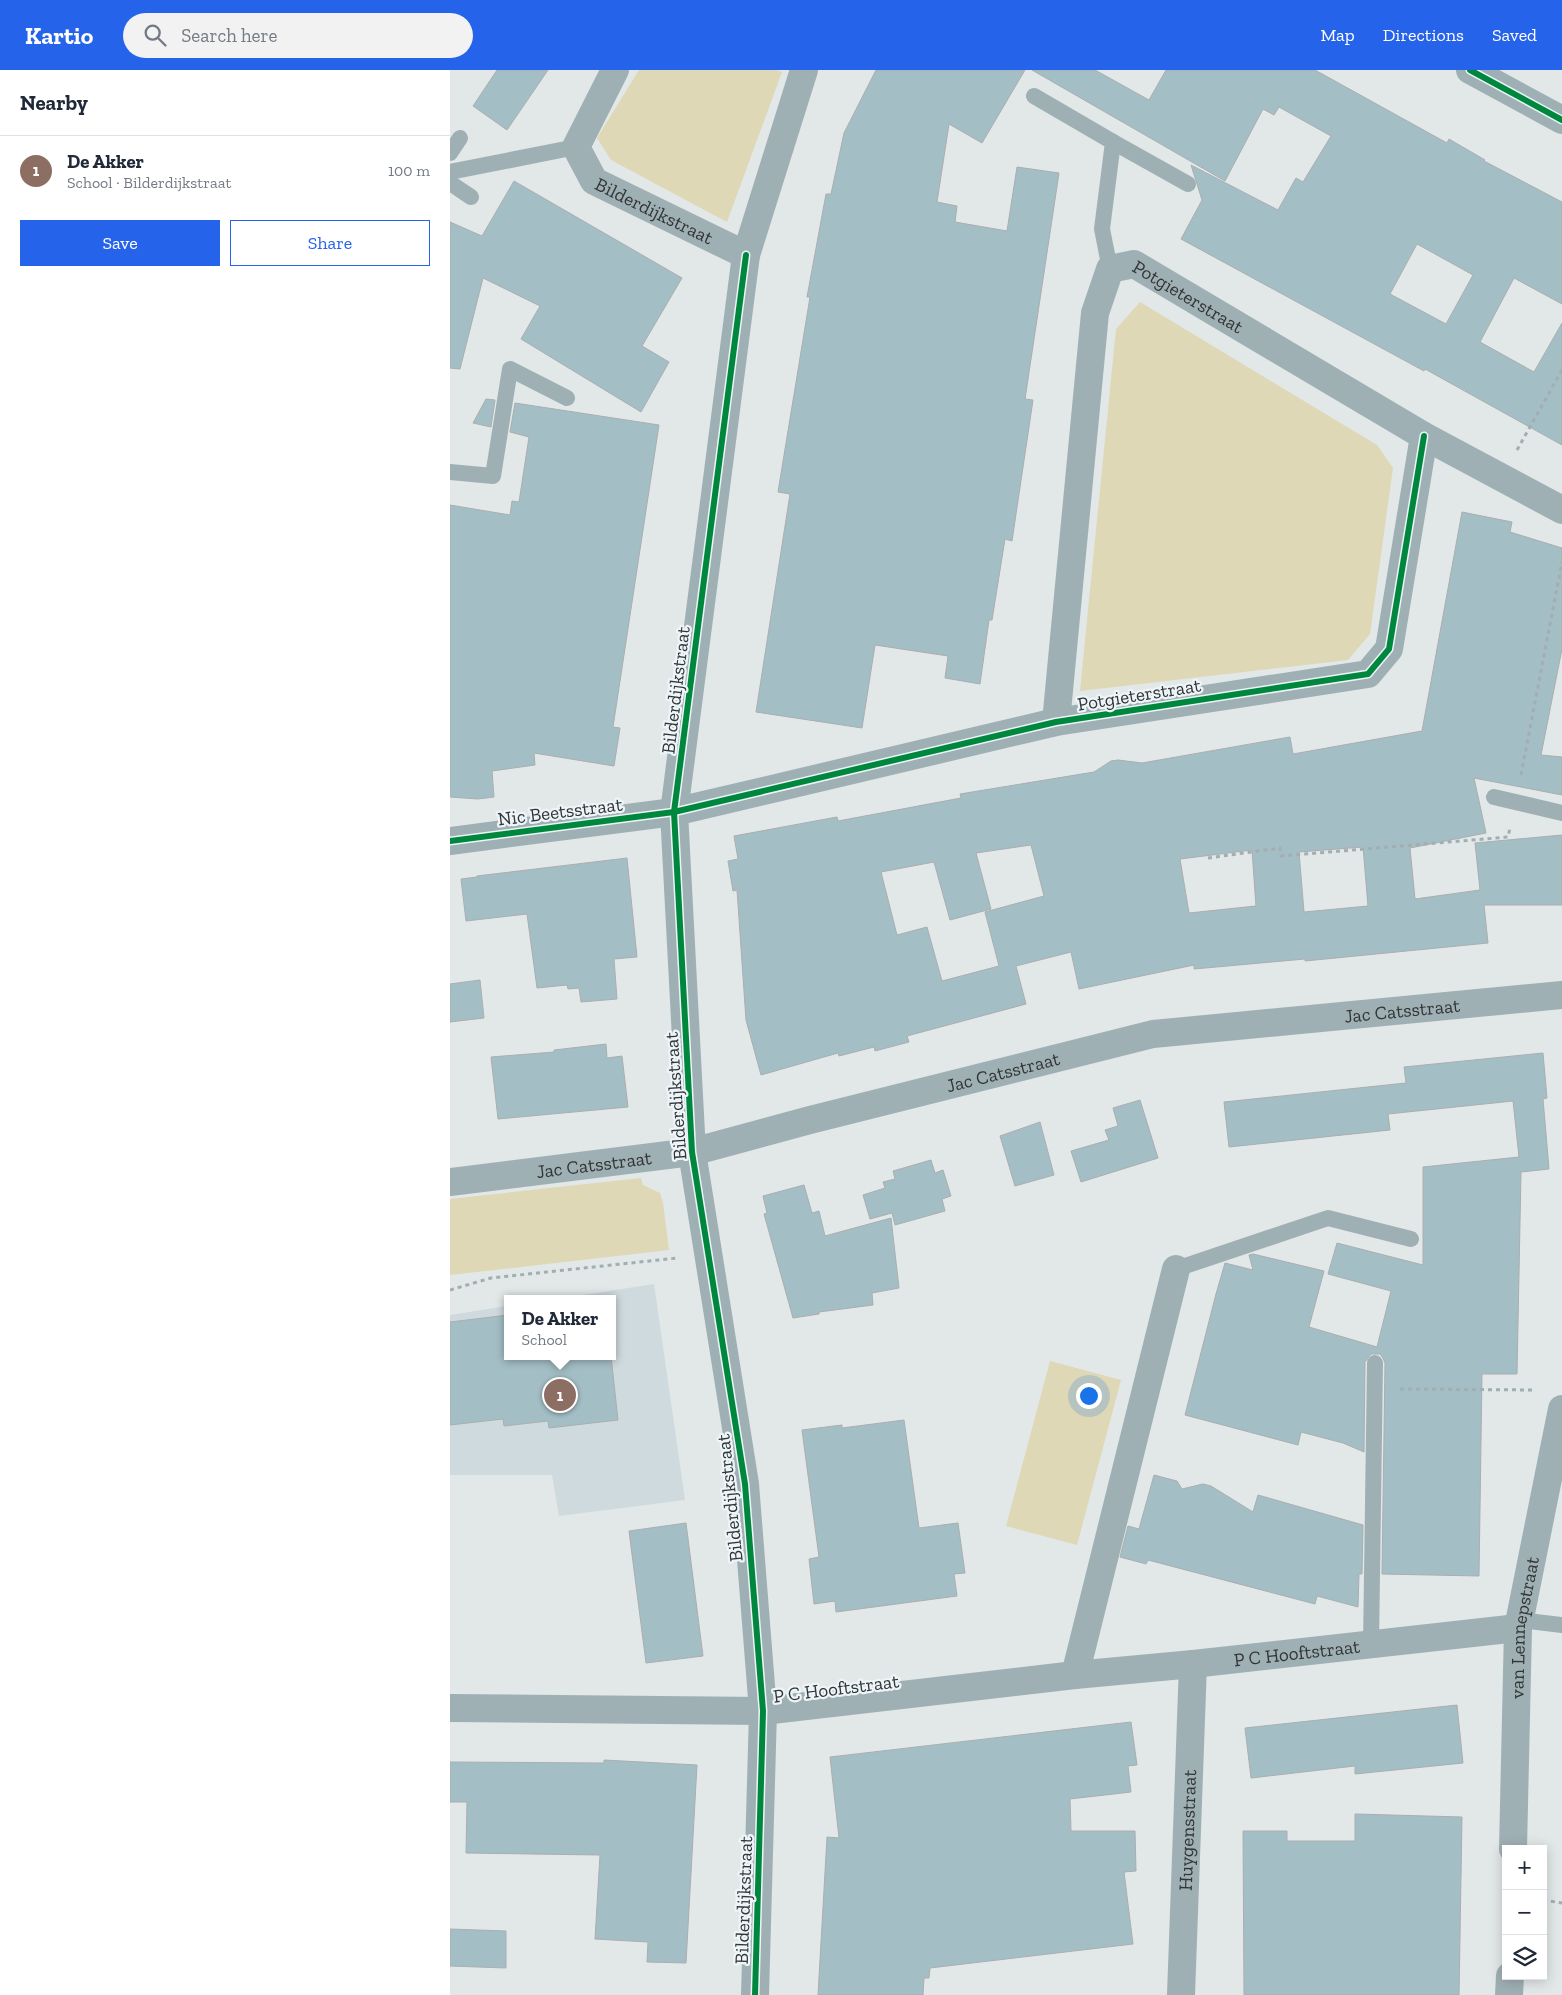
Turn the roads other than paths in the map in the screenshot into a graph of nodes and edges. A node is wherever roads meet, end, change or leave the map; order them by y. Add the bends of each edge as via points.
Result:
1 (615, 70) edge
2 (804, 70) edge
3 (1470, 70) edge
4 (1034, 96) dead end
5 (1562, 120) edge
6 (460, 138) dead end
7 (1112, 142) junction
8 (576, 147) junction
9 (450, 154) edge
10 (450, 172) edge
11 (450, 183) edge
12 (1188, 184) dead end
13 (471, 197) dead end
14 (746, 255) junction
15 (1110, 269) junction
16 (567, 398) dead end
17 (1424, 436) junction
18 (450, 472) edge
19 (1562, 510) edge
20 (1056, 722) junction
21 (1494, 797) dead end
22 (674, 812) junction
23 (1562, 813) edge
24 (450, 841) edge
25 (1562, 995) edge
26 (692, 1152) junction
27 (450, 1182) edge
28 (1411, 1238) dead end
29 (1176, 1269) joint
30 (1375, 1363) dead end
31 (1562, 1409) edge
32 (1519, 1624) junction
33 (1562, 1625) edge
34 (1372, 1645) junction
35 (1193, 1664) junction
36 (1075, 1675) junction
37 (450, 1708) edge
38 (763, 1711) junction
39 (1513, 1845) edge
40 (1510, 1980) edge
41 (755, 1995) edge
42 (1181, 1995) edge
43 (1509, 1995) edge

1 - 8 street
2 - 14 street, Bilderdijkstraat
3 - 5 street
4 - 7 lane
6 - 9 lane
7 - 12 lane
7 - 15 lane via 1102,229
8 - 10 lane
8 - 14 street, Bilderdijkstraat via 594,181
11 - 13 lane
14 - 22 street, Bilderdijkstraat
15 - 17 street, Potgieterstraat via 1134,264
15 - 20 street, Potgieterstraat via 1095,313
16 - 18 lane via 510,369 493,476
17 - 19 street, Potgieterstraat
17 - 20 street, Potgieterstraat via 1389,649 1368,674
20 - 22 street, Potgieterstraat
21 - 23 lane
22 - 24 street, Nic Beetsstraat
22 - 26 street, Bilderdijkstraat
25 - 26 street, Jac Catsstraat via 1153,1034
26 - 27 street, Jac Catsstraat
26 - 38 street, Bilderdijkstraat via 745,1484
28 - 29 lane via 1328,1218
29 - 36 street
30 - 34 lane
31 - 32 street, van Lennepstraat
32 - 33 lane
32 - 34 street, P C Hooftstraat
32 - 39 street, van Lennepstraat
34 - 35 street, P C Hooftstraat
35 - 36 street, P C Hooftstraat
35 - 42 street, Huygensstraat
36 - 38 street, P C Hooftstraat
37 - 38 street, P C Hooftstraat
38 - 41 street, Bilderdijkstraat
40 - 43 street

